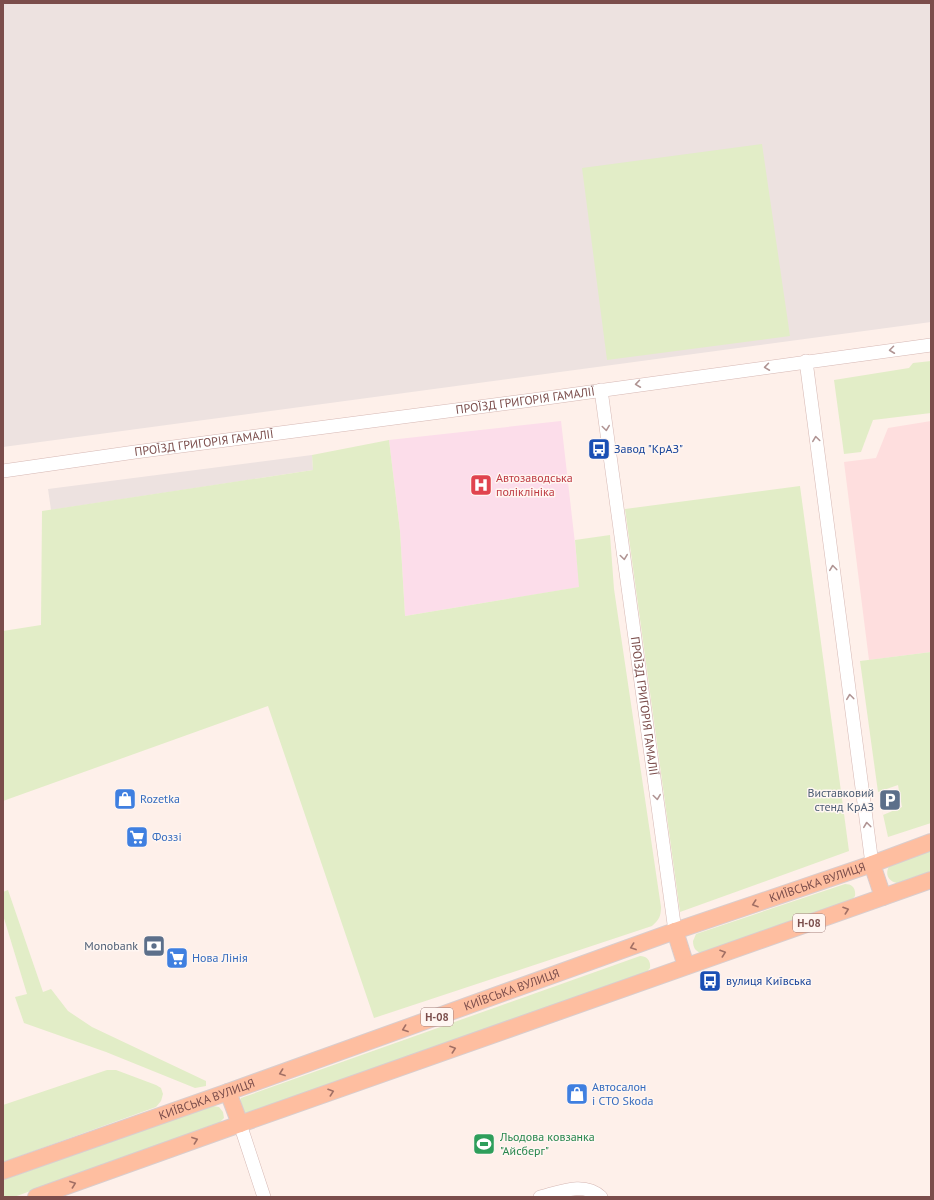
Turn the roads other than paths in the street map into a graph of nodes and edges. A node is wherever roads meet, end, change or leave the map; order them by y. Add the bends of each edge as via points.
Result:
1 (931, 345) edge
2 (806, 362) junction
3 (601, 390) junction
4 (3, 471) edge
5 (931, 842) edge
6 (872, 864) junction
7 (931, 880) edge
8 (883, 897) junction
9 (675, 932) junction
10 (686, 966) junction
11 (228, 1092) junction
12 (240, 1124) junction
13 (3, 1172) edge
14 (36, 1197) edge
15 (264, 1197) edge
16 (540, 1197) edge
17 (601, 1197) edge

1 -> 2 street
2 -> 3 street
6 -> 2 street
3 - 4 street, ПРОЇЗД ГРИГОРІЯ ГАМАЛІЇ
3 -> 9 street, ПРОЇЗД ГРИГОРІЯ ГАМАЛІЇ
5 - 6 main road, КИЇВСЬКА ВУЛИЦЯ / Н-08
6 - 8 main road
6 -> 9 main road, КИЇВСЬКА ВУЛИЦЯ / Н-08
7 - 8 main road, Н-08
10 -> 8 main road, Н-08
9 - 10 main road
9 -> 11 main road, КИЇВСЬКА ВУЛИЦЯ / Н-08
12 -> 10 main road, Н-08
11 - 12 main road
11 - 13 main road, КИЇВСЬКА ВУЛИЦЯ / Н-08
14 -> 12 main road, Н-08
12 - 15 street
16 - 17 street via 579,1188 588,1189

